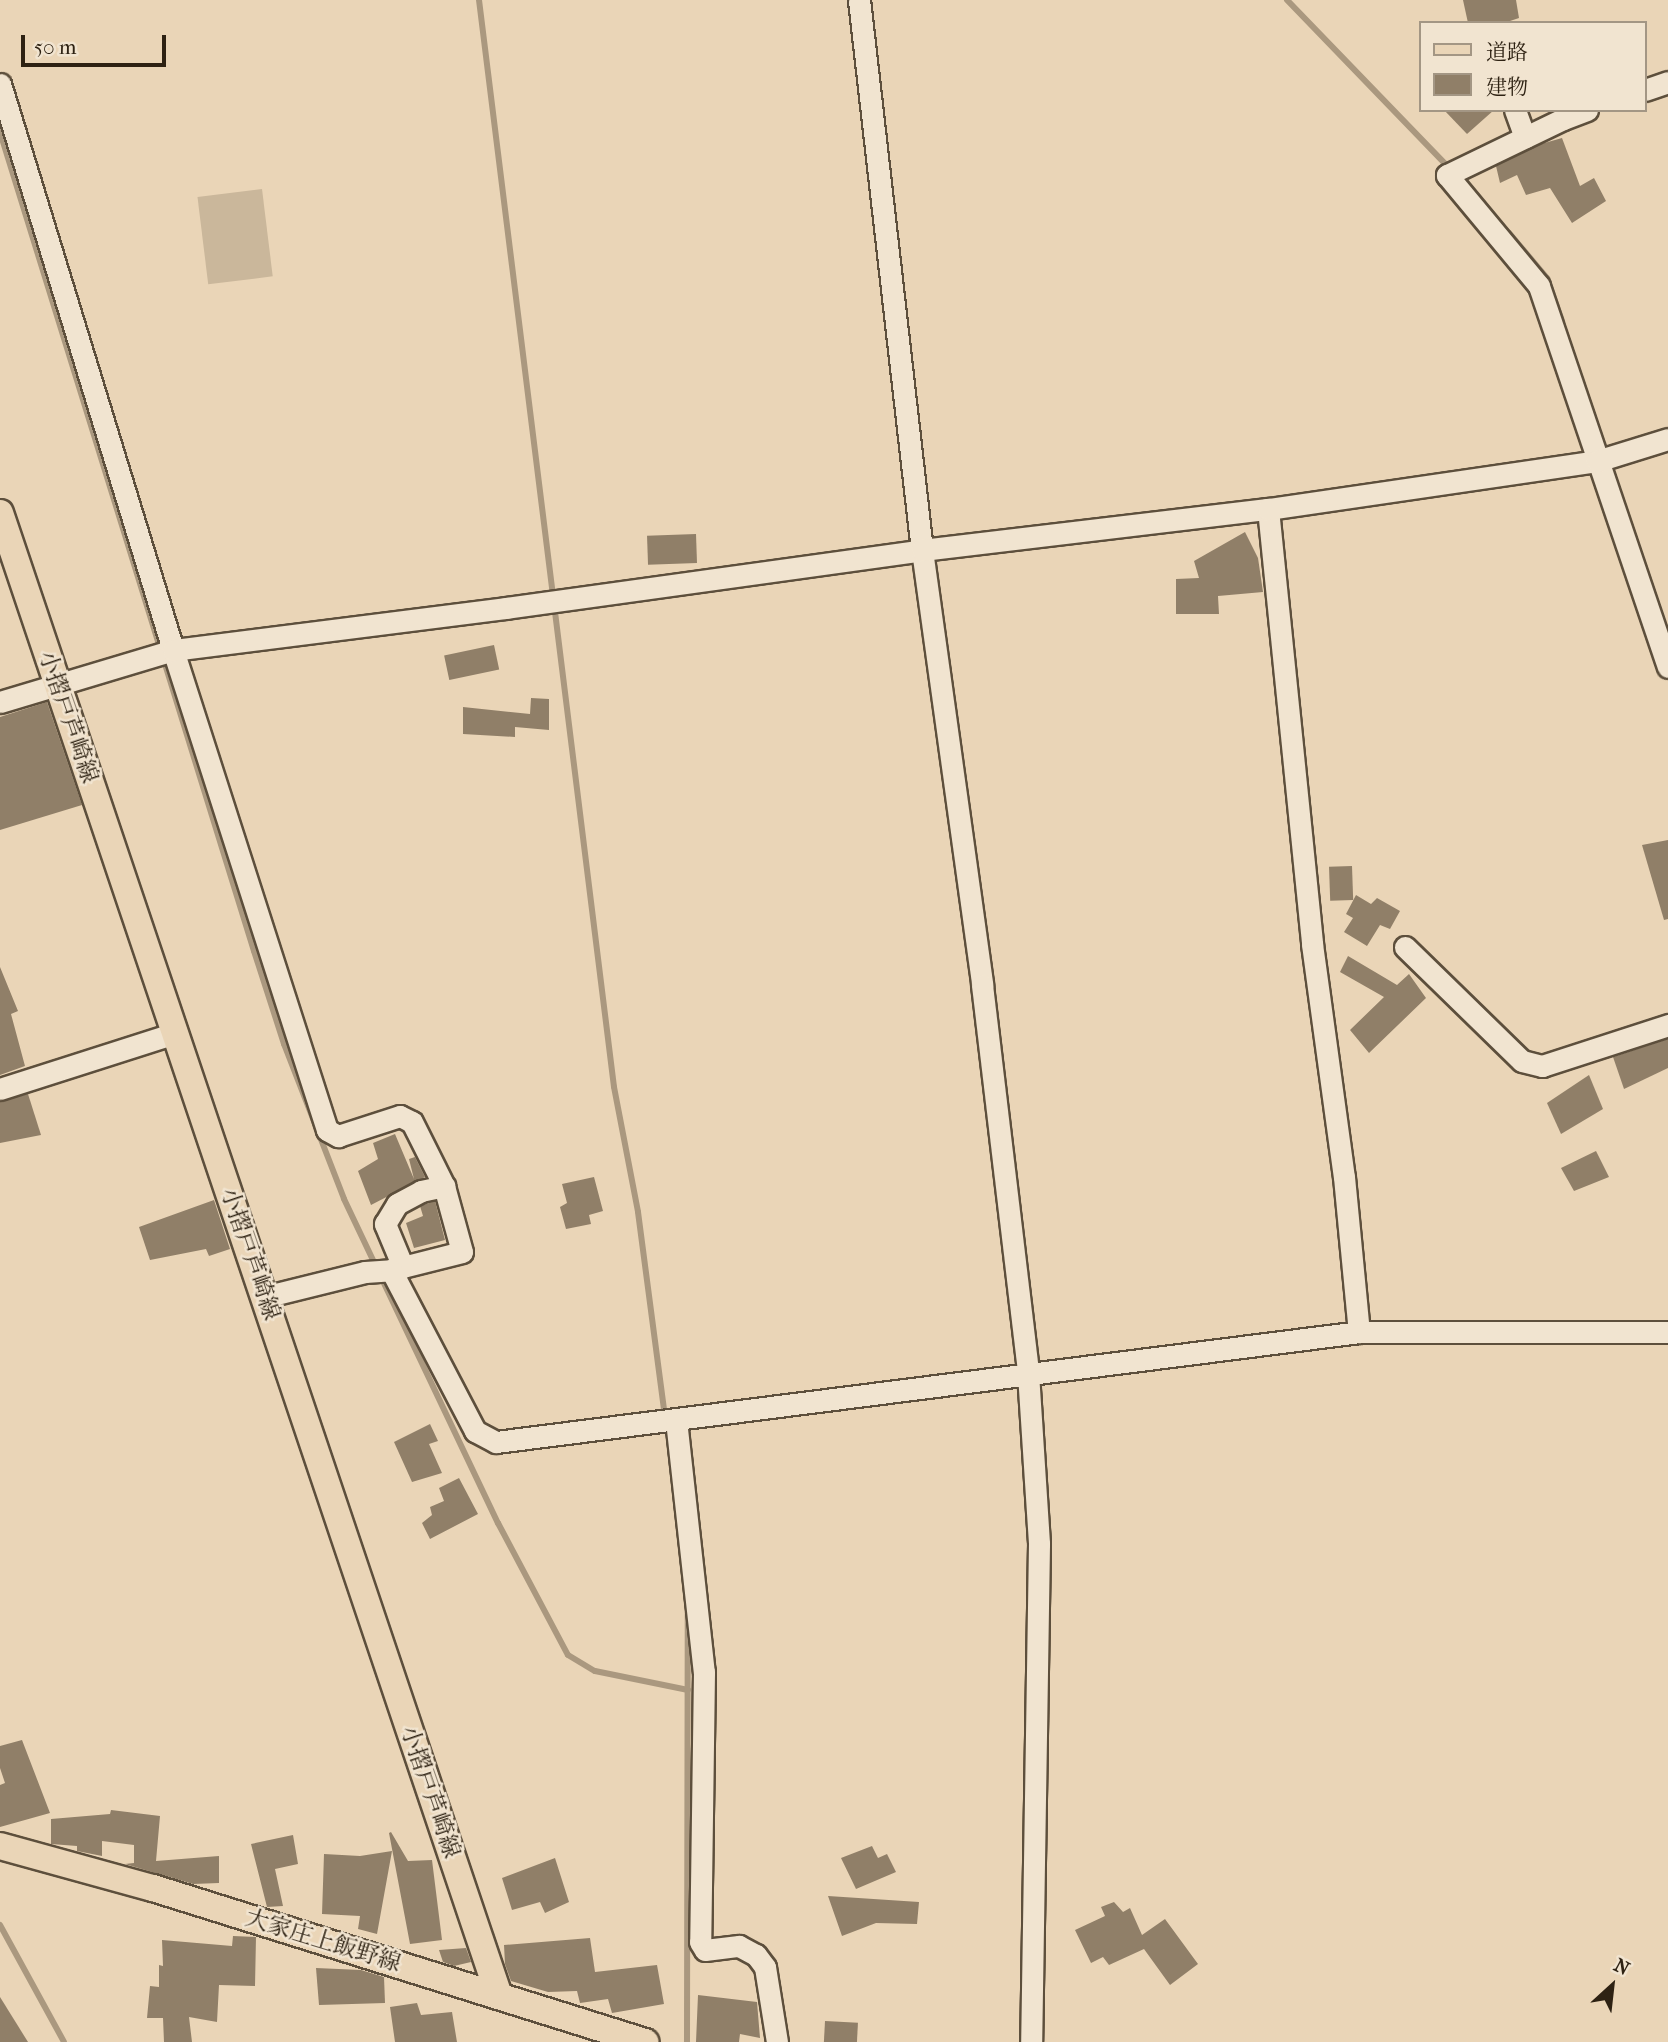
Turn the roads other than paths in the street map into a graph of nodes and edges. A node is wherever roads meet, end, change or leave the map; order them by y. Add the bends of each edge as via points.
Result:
1 (859, 0) edge
2 (1668, 82) edge
3 (0, 84) edge
4 (1647, 89) edge
5 (1516, 112) edge
6 (1582, 112) edge
7 (1525, 137) junction
8 (1668, 439) edge
9 (1597, 461) junction
10 (1268, 509) junction
11 (0, 513) edge
12 (922, 550) junction
13 (173, 650) junction
14 (1668, 667) edge
15 (56, 684) junction
16 (0, 702) edge
17 (1405, 947) dead end
18 (1668, 1025) edge
19 (175, 1033) junction
20 (0, 1089) edge
21 (444, 1186) junction
22 (397, 1268) junction
23 (264, 1297) junction
24 (1359, 1332) junction
25 (1668, 1332) edge
26 (1028, 1373) junction
27 (676, 1420) junction
28 (0, 1846) edge
29 (499, 1996) junction
30 (645, 2042) edge
31 (776, 2042) edge
32 (1031, 2042) edge

1 - 12 street
2 - 4 street
3 - 13 street
5 - 7 street
6 - 7 street
7 - 9 street via 1447,175 1539,286
8 - 9 street
9 - 10 street
9 - 14 street
10 - 12 street
10 - 24 street via 1311,944 1344,1177
11 - 15 main road, 小摺戸芦崎線
12 - 13 street
12 - 26 street via 982,985
13 - 15 street
13 - 21 street via 327,1130 338,1136 400,1116 412,1122
15 - 16 street
15 - 19 main road, 小摺戸芦崎線
17 - 18 street via 1522,1061 1542,1066
19 - 20 street
19 - 23 main road, 小摺戸芦崎線
21 - 22 street via 421,1191 397,1204 385,1224
21 - 22 street via 462,1252
22 - 23 street
22 - 27 street via 475,1431 496,1442
23 - 29 main road, 小摺戸芦崎線
24 - 25 street
24 - 26 street
26 - 27 street
26 - 32 street via 1039,1544
27 - 31 street via 704,1672 700,1942 705,1950 739,1946 756,1955 765,1967
28 - 29 main road, 大家庄上飯野線 via 153,1888
29 - 30 main road, 大家庄上飯野線

